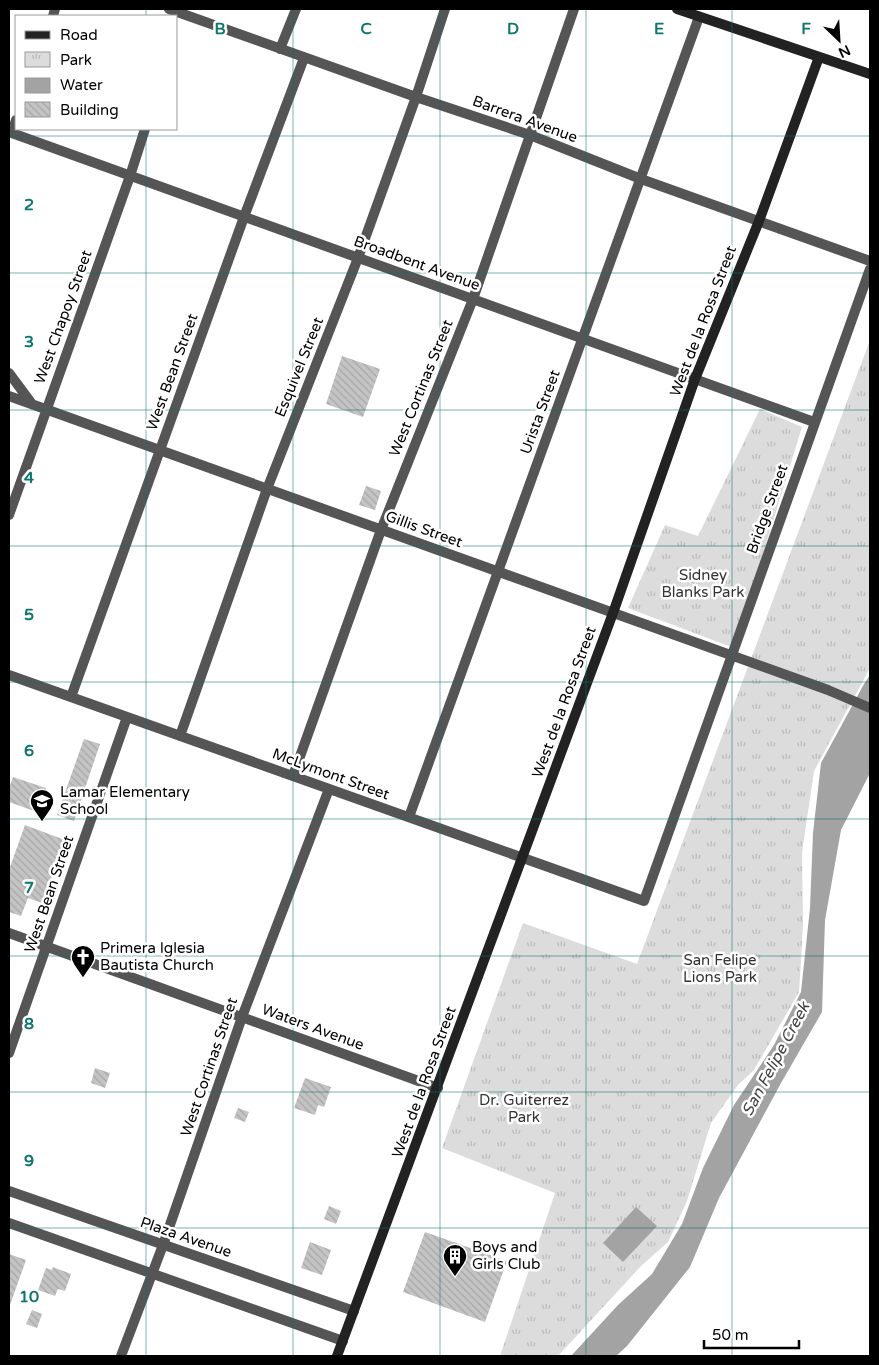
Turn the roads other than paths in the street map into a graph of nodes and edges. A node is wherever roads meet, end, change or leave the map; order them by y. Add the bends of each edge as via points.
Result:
1 (296, 9) edge
2 (445, 9) edge
3 (574, 9) edge
4 (679, 9) edge
5 (174, 11) edge
6 (700, 17) junction
7 (280, 49) junction
8 (820, 57) junction
9 (304, 58) junction
10 (870, 74) edge
11 (416, 97) junction
12 (144, 130) edge
13 (10, 133) edge
14 (530, 135) junction
15 (130, 176) junction
16 (641, 179) junction
17 (244, 217) junction
18 (759, 221) junction
19 (358, 258) junction
20 (870, 261) edge
21 (870, 269) edge
22 (473, 299) junction
23 (582, 339) junction
24 (9, 373) edge
25 (695, 379) junction
26 (9, 396) edge
27 (33, 405) junction
28 (46, 410) junction
29 (814, 422) junction
30 (159, 450) junction
31 (267, 488) junction
32 (9, 515) edge
33 (381, 530) junction
34 (498, 572) junction
35 (613, 613) junction
36 (731, 655) junction
37 (9, 675) edge
38 (71, 697) junction
39 (870, 708) edge
40 (127, 717) junction
41 (180, 736) junction
42 (293, 776) junction
43 (330, 789) junction
44 (409, 817) junction
45 (522, 858) junction
46 (644, 901) joint
47 (9, 934) edge
48 (46, 947) junction
49 (242, 1017) junction
50 (9, 1053) edge
51 (438, 1088) junction
52 (9, 1191) edge
53 (9, 1223) edge
54 (163, 1245) junction
55 (152, 1274) junction
56 (354, 1311) junction
57 (343, 1341) junction
58 (121, 1356) edge
59 (337, 1356) edge

1 - 7 street
2 - 11 street, Esquivel Street
3 - 14 street, West Cortinas Street
4 - 6 street
5 - 7 street, Barrera Avenue
6 - 8 street
6 - 16 street, Urista Street
7 - 9 street, Barrera Avenue
8 - 10 street
8 - 18 street, West de la Rosa Street
9 - 11 street, Barrera Avenue
9 - 17 street, West Bean Street
11 - 14 street, Barrera Avenue
11 - 19 street, Esquivel Street
12 - 15 street, West Chapoy Street
13 - 15 street, Broadbent Avenue
14 - 16 street, Barrera Avenue
14 - 22 street, West Cortinas Street
15 - 17 street, Broadbent Avenue
15 - 28 street, West Chapoy Street
16 - 18 street, Barrera Avenue
16 - 23 street, Urista Street
17 - 19 street, Broadbent Avenue
17 - 30 street, West Bean Street
18 - 20 street, Barrera Avenue
18 - 25 street, West de la Rosa Street
19 - 22 street, Broadbent Avenue
19 - 31 street, Esquivel Street
21 - 29 street, Bridge Street
22 - 23 street, Broadbent Avenue
22 - 33 street, West Cortinas Street
23 - 25 street, Broadbent Avenue
23 - 34 street, Urista Street
24 - 27 street
25 - 29 street, Broadbent Avenue
25 - 35 street, West de la Rosa Street
26 - 27 street, Gillis Street
27 - 28 street, Gillis Street
28 - 30 street, Gillis Street
28 - 32 street, West Chapoy Street
29 - 36 street, Bridge Street
30 - 31 street, Gillis Street
30 - 38 street, West Bean Street
31 - 33 street, Gillis Street
31 - 41 street, Esquivel Street
33 - 34 street, Gillis Street
33 - 42 street, West Cortinas Street
34 - 35 street, Gillis Street
34 - 44 street, Urista Street
35 - 36 street, Gillis Street
35 - 45 street, West de la Rosa Street
36 - 39 street, Gillis Street
36 - 46 street, Bridge Street
37 - 38 street, McLymont Street
38 - 40 street, McLymont Street
40 - 41 street, McLymont Street
40 - 48 street, West Bean Street
41 - 42 street, McLymont Street
42 - 43 street, McLymont Street
43 - 44 street, McLymont Street
43 - 49 street, West Cortinas Street
44 - 45 street, McLymont Street
45 - 46 street, McLymont Street
45 - 51 street, West de la Rosa Street
47 - 48 street, Waters Avenue
48 - 49 street, Waters Avenue
48 - 50 street, West Bean Street
49 - 51 street, Waters Avenue
49 - 54 street, West Cortinas Street
51 - 56 street, West de la Rosa Street
52 - 54 street, Plaza Avenue
53 - 55 street
54 - 55 street, West Cortinas Street
54 - 56 street, Plaza Avenue
55 - 57 street
55 - 58 street, West Cortinas Street
56 - 57 street, West de la Rosa Street
57 - 59 street, West de la Rosa Street

